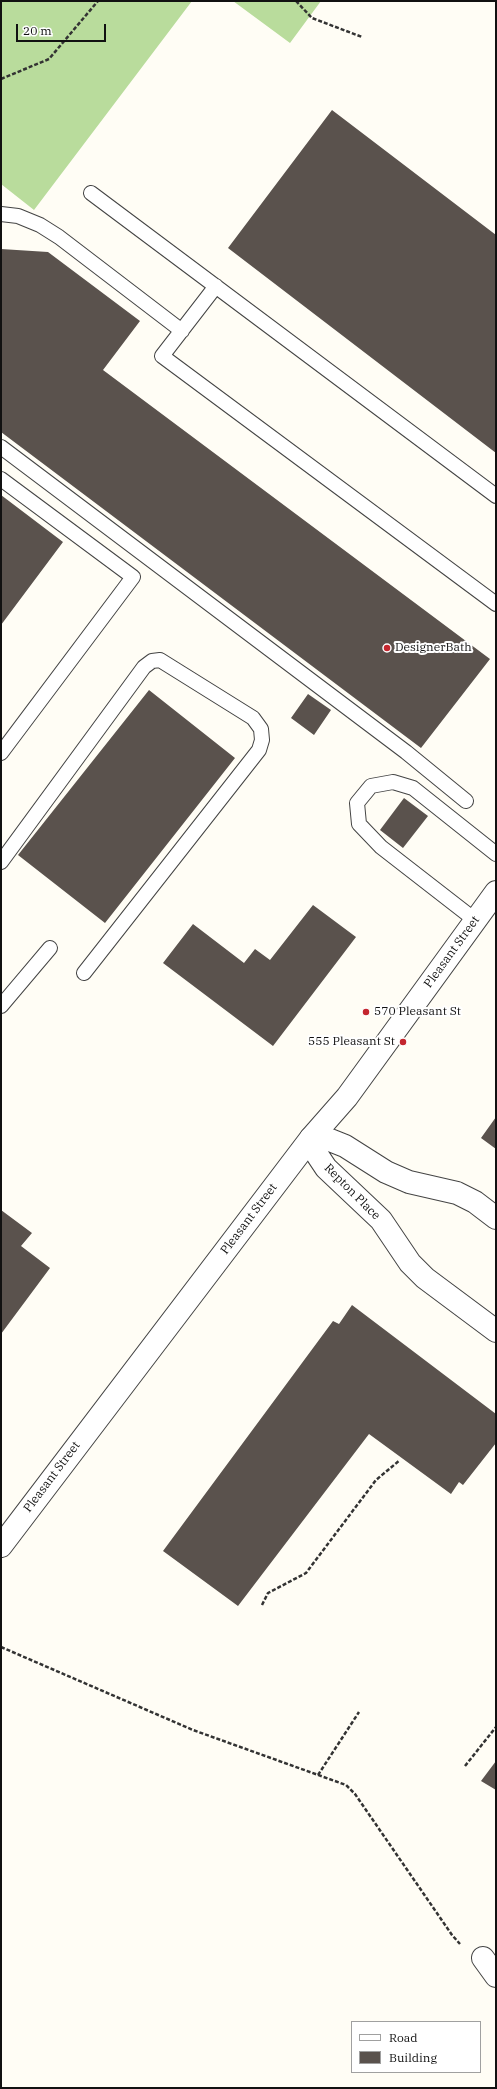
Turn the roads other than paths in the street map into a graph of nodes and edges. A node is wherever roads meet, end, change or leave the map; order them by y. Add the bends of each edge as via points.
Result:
1 (91, 193) dead end
2 (1, 214) edge
3 (216, 286) junction
4 (182, 331) junction
5 (1, 447) edge
6 (1, 479) edge
7 (496, 496) edge
8 (496, 604) edge
9 (1, 753) edge
10 (466, 801) dead end
11 (496, 854) edge
12 (1, 862) edge
13 (496, 892) edge
14 (475, 920) junction
15 (50, 948) dead end
16 (84, 973) dead end
17 (1, 1006) edge
18 (311, 1138) junction
19 (496, 1218) edge
20 (496, 1331) edge
21 (1, 1546) edge
22 (483, 1958) road end
23 (496, 1976) edge

1 - 3 lane
2 - 4 lane via 18,216 40,225 59,237
3 - 4 lane
3 - 7 lane
4 - 8 lane via 162,356
5 - 10 lane via 406,752
6 - 9 lane via 133,576
11 - 14 lane via 413,788 393,782 371,786 357,803 359,824 381,847
12 - 16 lane via 144,667 152,661 160,660 253,718 261,729 262,740 259,750
13 - 14 street, Pleasant Street
14 - 18 street, Pleasant Street via 347,1097
15 - 17 lane
18 - 19 street via 330,1140 345,1146 386,1172 409,1182 457,1193
18 - 20 street, Repton Place via 326,1168 381,1220 410,1263 425,1278
18 - 21 street, Pleasant Street
22 - 23 street

